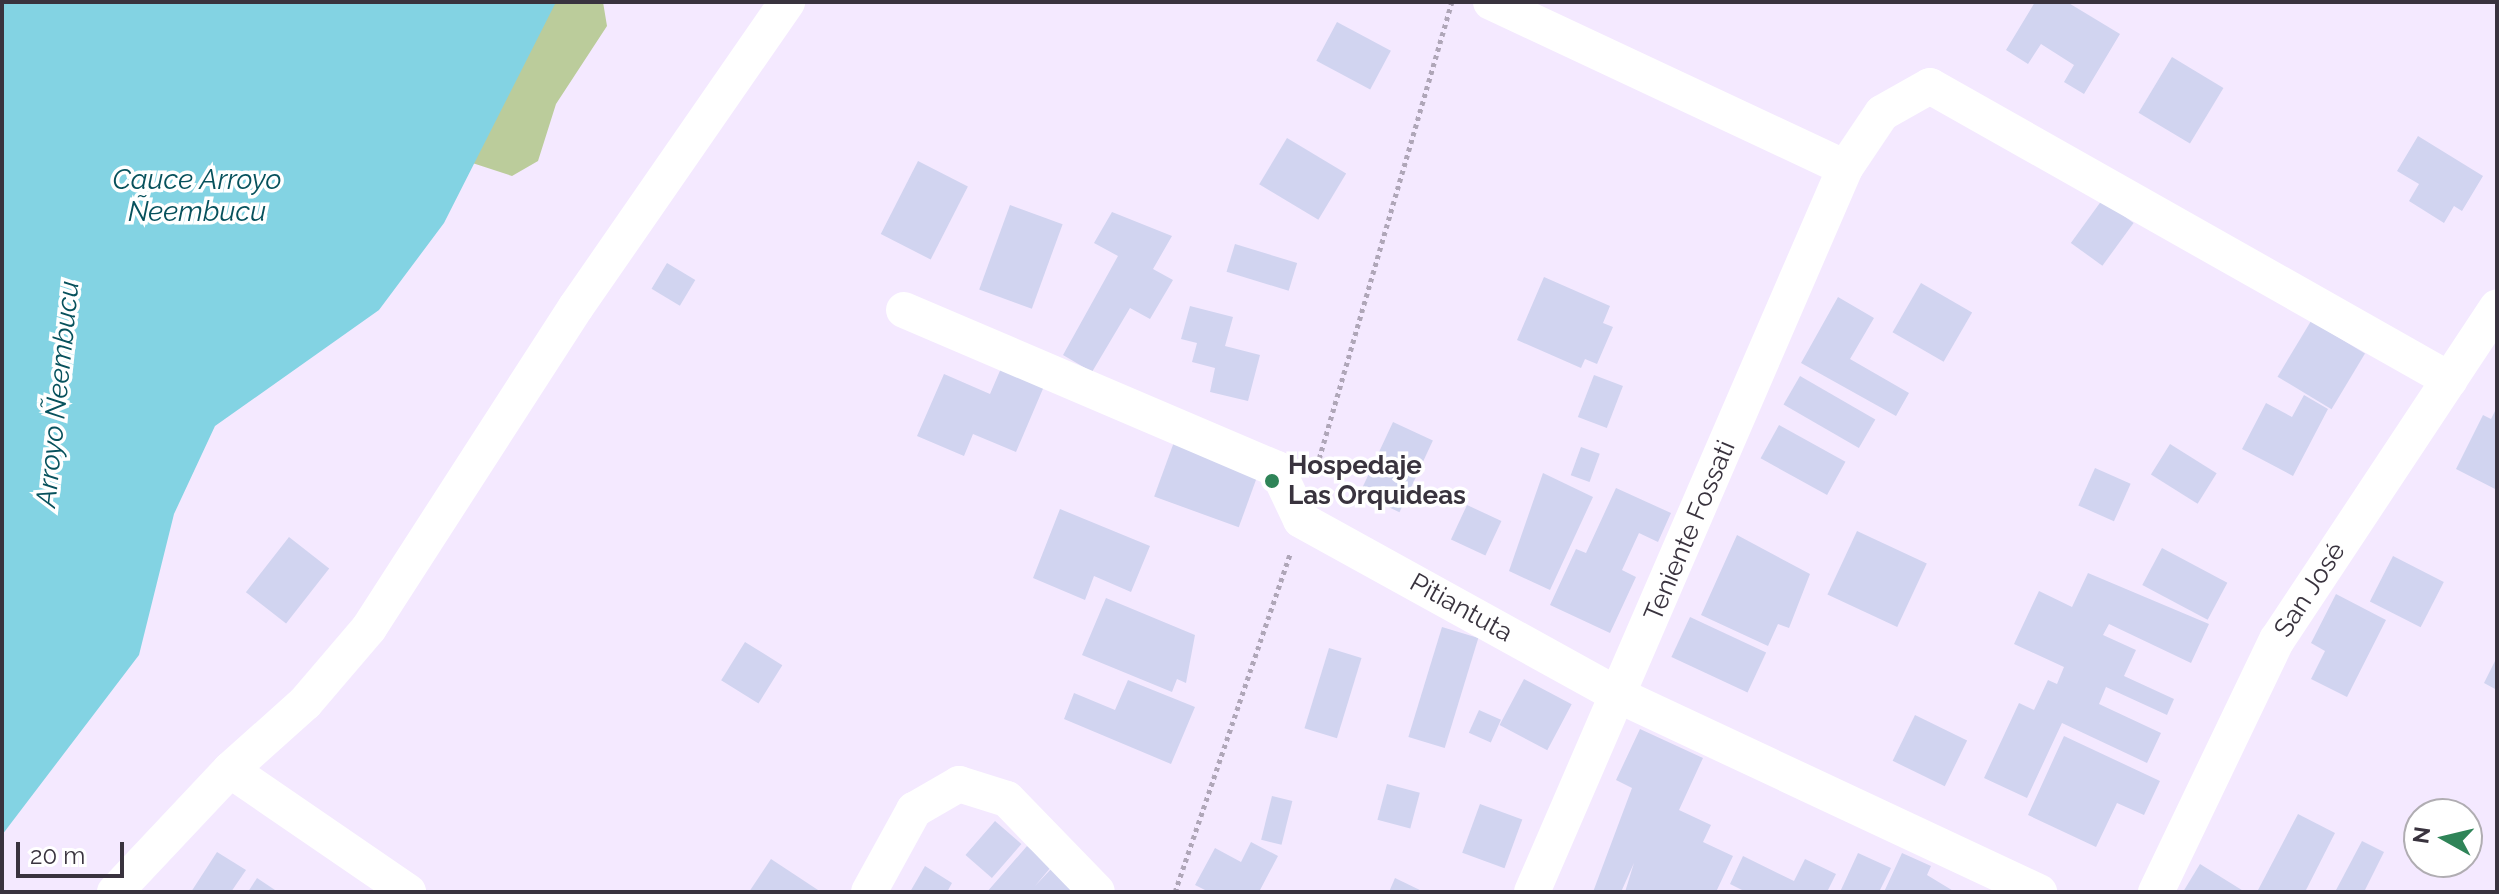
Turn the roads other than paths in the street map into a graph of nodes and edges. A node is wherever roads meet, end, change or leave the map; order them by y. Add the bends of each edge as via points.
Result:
1 (787, 2) edge
2 (1491, 2) edge
3 (1845, 168) junction
4 (2497, 307) edge
5 (904, 310) dead end
6 (2450, 380) junction
7 (1620, 696) junction
8 (230, 770) junction
9 (115, 892) edge
10 (408, 892) edge
11 (869, 892) edge
12 (1097, 892) edge
13 (1532, 892) edge
14 (2039, 892) edge
15 (2156, 892) edge

1 - 8 street via 576,307 369,628 305,703
2 - 3 street
3 - 6 street, Teniente Fossati via 1882,113 1930,86
3 - 7 street, Teniente Fossati
4 - 6 street, San José
5 - 7 street, Pitiantuta via 1277,469 1301,520
6 - 15 street, San José via 2277,640
7 - 13 street, Teniente Fossati
7 - 14 street, Pitiantuta
8 - 9 street
8 - 10 street
11 - 12 street via 914,810 959,784 1007,799

